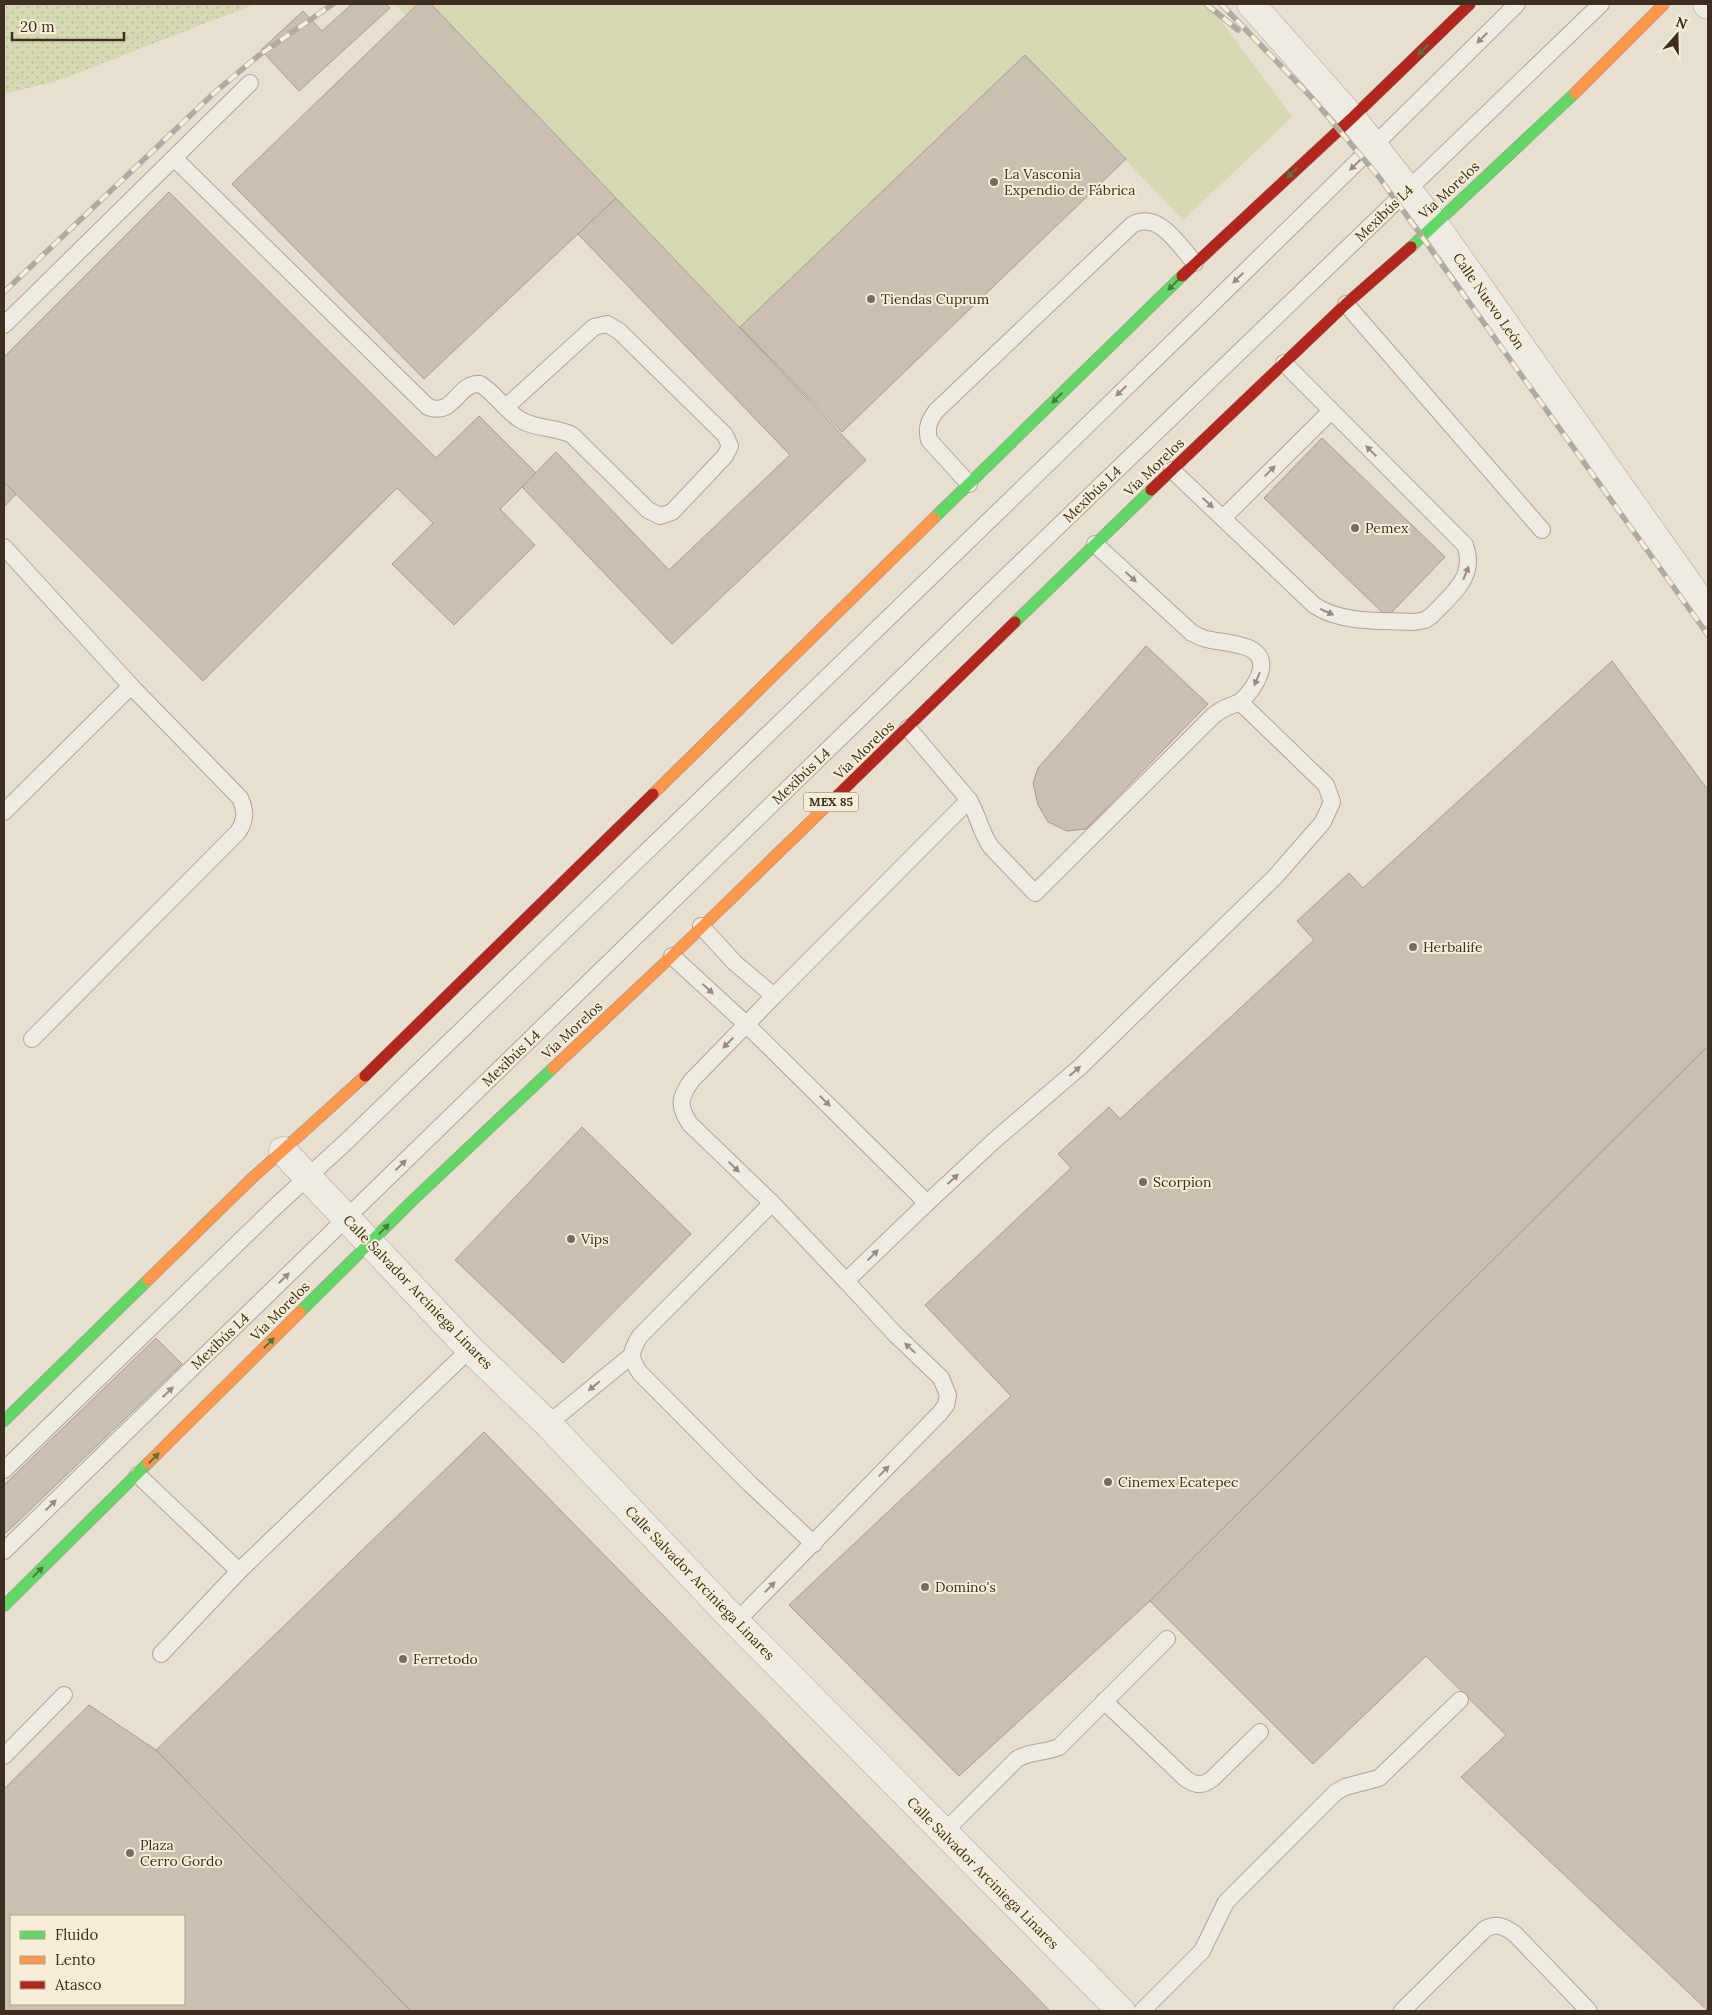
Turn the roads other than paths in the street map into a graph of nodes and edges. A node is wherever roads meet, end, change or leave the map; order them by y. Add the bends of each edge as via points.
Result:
1 (1250, 4) edge
2 (1470, 4) edge
3 (1517, 4) edge
4 (1601, 4) edge
5 (1664, 4) edge
6 (250, 83) dead end
7 (1352, 118) junction
8 (1374, 145) junction
9 (174, 158) junction
10 (1409, 190) junction
11 (1435, 224) junction
12 (1195, 263) junction
13 (1346, 304) junction
14 (4, 325) edge
15 (1284, 363) junction
16 (506, 407) junction
17 (1331, 411) junction
18 (1172, 470) junction
19 (969, 484) junction
20 (1223, 518) junction
21 (1542, 530) dead end
22 (1096, 544) junction
23 (4, 547) edge
24 (1705, 600) edge
25 (132, 686) junction
26 (1240, 702) junction
27 (908, 728) junction
28 (969, 800) junction
29 (4, 812) edge
30 (701, 926) junction
31 (672, 956) junction
32 (774, 996) junction
33 (746, 1024) junction
34 (32, 1039) dead end
35 (283, 1151) junction
36 (306, 1177) junction
37 (772, 1203) junction
38 (927, 1203) junction
39 (347, 1217) junction
40 (371, 1242) junction
41 (846, 1281) junction
42 (470, 1349) junction
43 (632, 1355) junction
44 (4, 1421) edge
45 (548, 1424) junction
46 (4, 1470) edge
47 (138, 1475) junction
48 (814, 1544) junction
49 (4, 1551) edge
50 (240, 1572) junction
51 (4, 1606) edge
52 (736, 1622) junction
53 (1167, 1640) dead end
54 (161, 1654) dead end
55 (64, 1695) dead end
56 (1460, 1700) dead end
57 (1104, 1701) junction
58 (1260, 1732) dead end
59 (4, 1756) edge
60 (943, 1833) junction
61 (1121, 2011) edge
62 (1142, 2011) edge
63 (1402, 2011) edge
64 (1589, 2011) edge

1 - 7 street, Calle Nuevo León
2 -> 7 main road
3 -> 8 lane
4 - 10 lane, Mexibús L4
5 - 11 main road, Vía Morelos / MEX 85
6 - 9 lane
7 - 8 street, Calle Nuevo León
7 -> 12 main road
8 - 10 street, Calle Nuevo León
8 -> 36 lane via 347,1141
9 - 14 lane
9 - 16 lane via 420,402 436,410 444,408 466,388 476,384 486,388
10 - 11 street, Calle Nuevo León
39 -> 10 lane, Mexibús L4
11 - 13 main road, Vía Morelos / MEX 85
11 - 24 street, Calle Nuevo León
12 -> 19 main road
12 - 19 lane via 1162,226 1146,220 1132,225 936,411 929,421 929,440
13 - 15 main road, Vía Morelos / MEX 85
13 - 21 lane
15 - 17 lane
15 - 18 main road, Vía Morelos / MEX 85
16 - 16 lane via 519,420 572,435 648,510 660,516 672,512 725,456 730,446 725,435 619,330 608,324 594,326
20 -> 17 lane
20 -> 17 lane via 1325,613 1338,617 1414,622 1431,616 1467,572 1470,562 1465,545
18 -> 20 lane
18 - 22 main road, Vía Morelos / MEX 85
19 - 35 main road via 345,1096
22 -> 26 lane via 1192,633 1255,652 1262,664 1255,685
22 - 27 main road, Vía Morelos / MEX 85
23 - 25 lane
25 - 29 lane
25 - 34 lane via 240,798 245,816 238,832
26 - 28 lane via 1214,715 1035,893 986,840
38 -> 26 lane via 1080,1067 1275,877 1323,822 1332,802 1326,786
27 - 28 lane
27 - 30 main road, Vía Morelos / MEX 85
28 - 32 lane
30 - 31 main road, Vía Morelos / MEX 85
30 - 32 lane via 735,963
31 -> 33 lane
40 -> 31 main road, Vía Morelos / MEX 85
32 - 33 lane
33 -> 37 lane via 692,1080 681,1101 690,1124
33 -> 38 lane
35 - 36 street, Calle Salvador Arciniega Linares
35 - 44 main road
36 - 39 street, Calle Salvador Arciniega Linares
36 - 46 lane
37 - 41 lane
37 - 43 lane via 640,1336 633,1346
41 -> 38 lane
39 - 40 street, Calle Salvador Arciniega Linares
49 -> 39 lane, Mexibús L4
40 - 42 street, Calle Salvador Arciniega Linares
47 -> 40 main road, Vía Morelos / MEX 85
48 -> 41 lane via 940,1413 948,1395 941,1378
42 - 45 street, Calle Salvador Arciniega Linares
42 - 50 lane
43 -> 45 lane
43 - 48 lane via 640,1373
45 - 52 street, Calle Salvador Arciniega Linares
47 - 50 lane
51 -> 47 main road, Vía Morelos / MEX 85
52 -> 48 lane
50 - 54 lane
52 - 60 street, Calle Salvador Arciniega Linares
53 - 57 lane
55 - 59 lane
56 - 62 lane via 1379,1778 1336,1792 1226,1902 1202,1951
57 - 58 lane via 1186,1779 1198,1785 1212,1779
57 - 60 lane via 1060,1747 1017,1759
60 - 61 street, Calle Salvador Arciniega Linares
63 - 64 lane via 1492,1925 1501,1925 1515,1934

